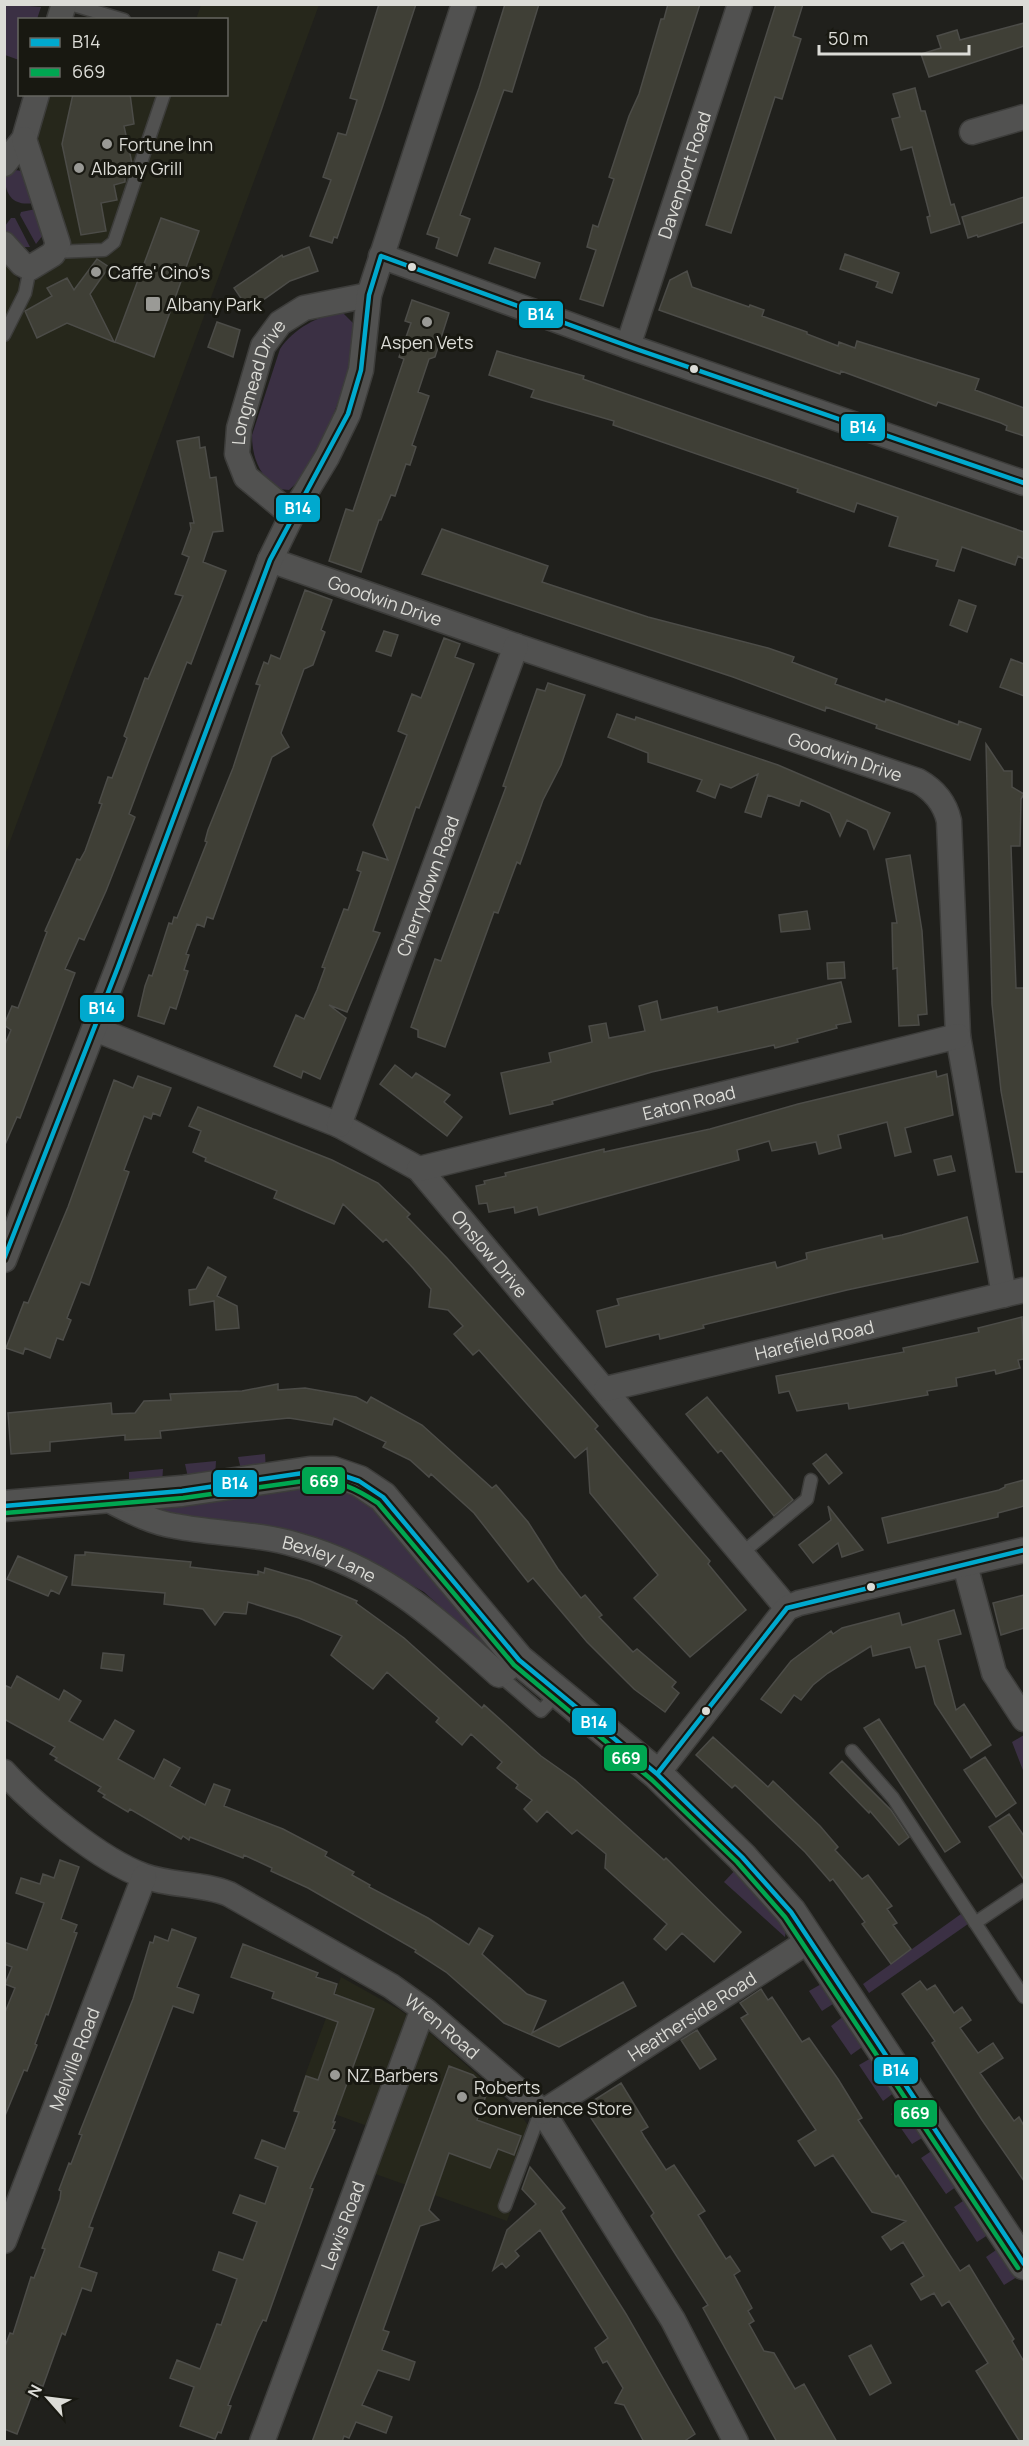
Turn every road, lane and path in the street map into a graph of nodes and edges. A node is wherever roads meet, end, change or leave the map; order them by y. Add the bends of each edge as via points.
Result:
1 (70, 4) edge
2 (464, 4) edge
3 (740, 4) edge
4 (117, 18) edge
5 (36, 96) edge
6 (163, 96) edge
7 (1024, 117) edge
8 (972, 132) dead end
9 (24, 139) junction
10 (4, 164) edge
11 (4, 244) edge
12 (54, 252) junction
13 (381, 256) junction
14 (30, 268) junction
15 (369, 295) junction
16 (4, 335) edge
17 (628, 346) junction
18 (1024, 483) edge
19 (292, 515) junction
20 (270, 560) junction
21 (516, 646) junction
22 (95, 1029) junction
23 (958, 1036) junction
24 (339, 1125) junction
25 (419, 1169) junction
26 (4, 1260) edge
27 (1014, 1292) edge
28 (606, 1389) junction
29 (811, 1480) dead end
30 (107, 1499) junction
31 (4, 1506) edge
32 (1024, 1550) edge
33 (742, 1553) junction
34 (965, 1565) junction
35 (788, 1608) junction
36 (509, 1668) junction
37 (1024, 1719) edge
38 (852, 1751) dead end
39 (4, 1772) edge
40 (657, 1774) junction
41 (144, 1877) junction
42 (1024, 1890) edge
43 (975, 1923) junction
44 (810, 1940) junction
45 (1024, 1997) edge
46 (423, 2008) junction
47 (542, 2111) junction
48 (505, 2206) dead end
49 (4, 2241) edge
50 (1024, 2264) edge
51 (262, 2442) edge
52 (736, 2442) edge

1 - 4 lane
2 - 13 street
3 - 17 street, Davenport Road
5 - 9 street
6 - 12 lane via 114,242 104,250
7 - 8 street
9 - 10 street
9 - 12 street via 57,238
11 - 14 street
12 - 14 street
13 - 15 street
13 - 17 street
14 - 16 lane via 25,293
15 - 19 street via 361,370 348,414
15 - 19 street, Longmead Drive via 304,308 280,323 263,346 239,428 237,454 246,477
17 - 18 street
19 - 20 street
20 - 21 street, Goodwin Drive
20 - 22 street
21 - 23 street, Goodwin Drive via 928,787 946,808 949,820
21 - 24 street, Cherrydown Road
22 - 24 street, Onslow Drive
22 - 26 street
23 - 25 street, Eaton Road
23 - 27 street, Goodwin Drive
24 - 25 street, Onslow Drive
25 - 28 street, Onslow Drive
27 - 28 street, Harefield Road
28 - 33 street, Onslow Drive
29 - 33 lane via 807,1499
30 - 31 street, Bexley Lane
30 - 36 street, Bexley Lane via 141,1517 174,1526 296,1544 350,1564 394,1587
30 - 36 street, Bexley Lane via 310,1472 333,1472 359,1481 383,1497 401,1517
32 - 34 street
33 - 35 street, Onslow Drive
34 - 35 street via 799,1602
34 - 37 street via 994,1673
35 - 40 street
36 - 40 street, Bexley Lane via 557,1694
38 - 43 lane via 893,1798
39 - 41 street, Wren Road via 71,1831
40 - 44 street, Bexley Lane via 769,1886
41 - 46 street, Wren Road via 212,1887 229,1894 363,1969
41 - 49 street, Melville Road
42 - 43 lane
43 - 45 lane
44 - 47 street, Heatherside Road
44 - 50 street, Bexley Lane
46 - 47 street, Wren Road
46 - 51 street, Lewis Road
47 - 48 lane
47 - 52 street, Wren Road via 673,2320

